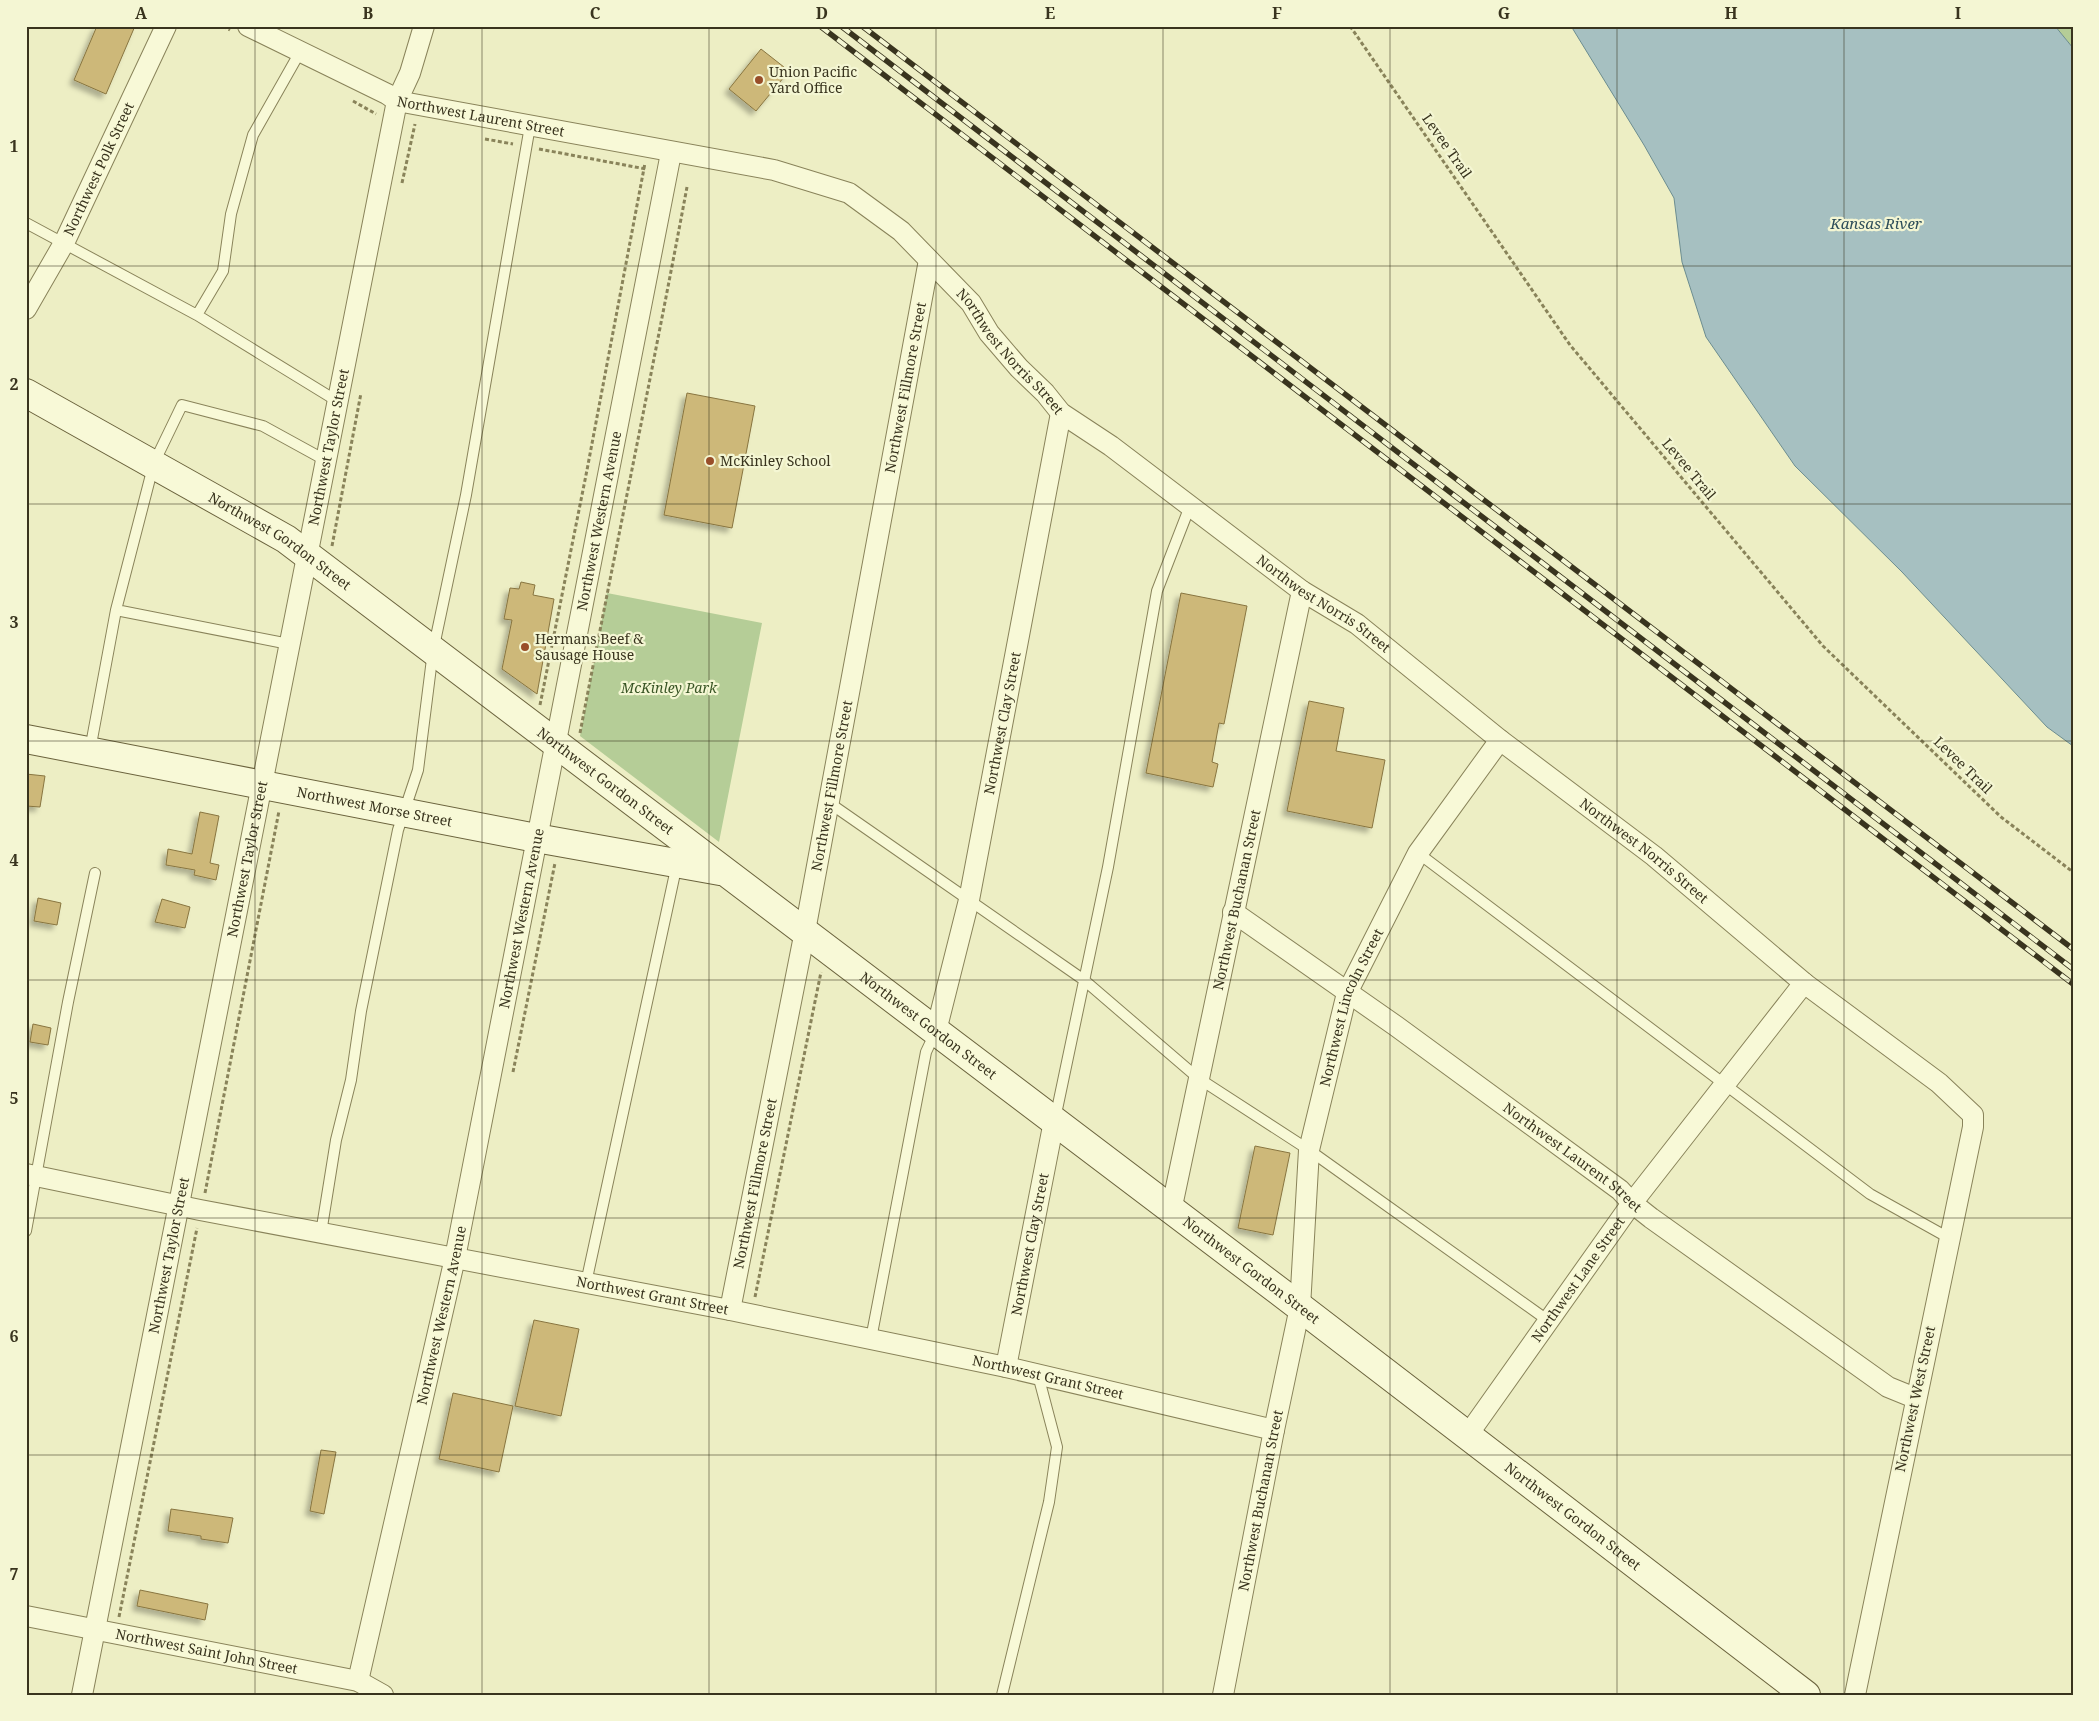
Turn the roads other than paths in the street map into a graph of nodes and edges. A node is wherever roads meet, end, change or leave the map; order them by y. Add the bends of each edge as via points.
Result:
1 (166, 26) edge
2 (248, 26) edge
3 (424, 26) edge
4 (300, 52) junction
5 (397, 101) junction
6 (530, 126) junction
7 (671, 153) junction
8 (26, 223) edge
9 (64, 243) junction
10 (929, 260) junction
11 (26, 309) edge
12 (197, 315) junction
13 (26, 393) edge
14 (337, 402) junction
15 (1061, 413) junction
16 (326, 460) junction
17 (154, 463) junction
18 (1190, 506) junction
19 (307, 555) junction
20 (1302, 591) junction
21 (116, 610) junction
22 (289, 644) junction
23 (433, 651) junction
24 (26, 739) edge
25 (568, 740) junction
26 (1500, 740) junction
27 (90, 752) junction
28 (271, 787) junction
29 (828, 802) junction
30 (403, 811) junction
31 (536, 838) junction
32 (1418, 854) junction
33 (677, 864) junction
34 (723, 871) junction
35 (95, 873) dead end
36 (969, 900) junction
37 (1233, 912) junction
38 (805, 931) junction
39 (1084, 980) junction
40 (1804, 983) junction
41 (1347, 993) junction
42 (936, 1031) junction
43 (1198, 1078) junction
44 (1725, 1084) junction
45 (1964, 1108) joint
46 (1054, 1121) junction
47 (1309, 1150) junction
48 (32, 1176) edge
49 (1632, 1203) junction
50 (178, 1206) junction
51 (1171, 1210) junction
52 (26, 1231) edge
53 (321, 1233) junction
54 (1949, 1238) junction
55 (455, 1258) junction
56 (586, 1283) junction
57 (1300, 1307) junction
58 (730, 1310) junction
59 (1550, 1322) junction
60 (871, 1339) junction
61 (1006, 1367) junction
62 (1038, 1374) junction
63 (1915, 1398) junction
64 (1274, 1430) junction
65 (1467, 1436) junction
66 (26, 1616) edge
67 (94, 1629) junction
68 (358, 1681) junction
69 (82, 1695) edge
70 (383, 1695) edge
71 (1002, 1695) edge
72 (1223, 1695) edge
73 (1806, 1695) edge
74 (1855, 1695) edge

1 - 9 street, Northwest Polk Street
2 - 4 street, Northwest Laurent Street
3 - 5 street, Northwest Taylor Street via 410,73
4 - 5 street, Northwest Laurent Street
4 - 12 lane via 253,135 231,214 223,271
5 - 6 street, Northwest Laurent Street
5 - 14 street, Northwest Taylor Street
6 - 7 street, Northwest Laurent Street
6 - 23 lane via 466,495
7 - 10 street, Northwest Norris Street via 774,170 850,193 901,231
7 - 25 street, Northwest Western Avenue
8 - 9 lane
9 - 11 street, Northwest Polk Street
9 - 12 lane
10 - 15 street, Northwest Norris Street via 971,303 989,333
10 - 29 street, Northwest Fillmore Street
12 - 14 lane
13 - 17 main road, Northwest Gordon Street
14 - 16 street, Northwest Taylor Street
15 - 18 street, Northwest Norris Street
15 - 36 street, Northwest Clay Street
16 - 17 lane via 263,426 182,405
16 - 19 street, Northwest Taylor Street
17 - 19 main road, Northwest Gordon Street via 286,539
17 - 21 lane
18 - 20 street, Northwest Norris Street
18 - 39 lane via 1157,591 1108,867
19 - 22 street, Northwest Taylor Street
19 - 23 main road, Northwest Gordon Street
20 - 26 street, Northwest Norris Street via 1357,624
20 - 37 street, Northwest Buchanan Street
21 - 22 lane
21 - 27 lane
22 - 28 street, Northwest Taylor Street
23 - 25 main road, Northwest Gordon Street
23 - 30 lane via 418,770
24 - 27 main road, Northwest Morse Street
25 - 31 street, Northwest Western Avenue
25 - 34 main road, Northwest Gordon Street
26 - 32 street, Northwest Lincoln Street
26 - 40 street, Northwest Norris Street via 1654,856
27 - 28 main road, Northwest Morse Street
28 - 30 main road, Northwest Morse Street
28 - 50 street, Northwest Taylor Street
29 - 36 lane
29 - 38 street, Northwest Fillmore Street
30 - 31 main road, Northwest Morse Street
30 - 53 lane via 361,1012 351,1080 336,1140
31 - 33 main road, Northwest Morse Street
31 - 55 street, Northwest Western Avenue
32 - 41 street, Northwest Lincoln Street
32 - 44 lane
33 - 34 main road, Northwest Morse Street
33 - 56 lane
34 - 38 main road, Northwest Gordon Street
35 - 48 lane
36 - 39 lane
36 - 42 street, Northwest Clay Street
37 - 41 street, Northwest Laurent Street
37 - 43 street, Northwest Buchanan Street
38 - 42 main road, Northwest Gordon Street
38 - 58 street, Northwest Fillmore Street
39 - 43 lane
39 - 46 lane
40 - 44 street, Northwest Lane Street
40 - 45 street, Northwest Norris Street via 1939,1083
41 - 47 street, Northwest Lincoln Street
41 - 49 street, Northwest Laurent Street via 1620,1190
42 - 46 main road, Northwest Gordon Street
42 - 60 lane via 926,1052
43 - 47 lane
43 - 51 street, Northwest Buchanan Street
44 - 49 street, Northwest Lane Street
44 - 54 lane via 1870,1194
45 - 54 street, Northwest West Street via 1973,1115 1973,1127
46 - 51 main road, Northwest Gordon Street
46 - 61 street, Northwest Clay Street
47 - 57 street, Northwest Lincoln Street
47 - 59 lane
48 - 50 street, Northwest Grant Street
48 - 52 lane
49 - 59 street, Northwest Lane Street
49 - 63 street, Northwest Laurent Street via 1888,1387
50 - 53 street, Northwest Grant Street
50 - 67 street, Northwest Taylor Street
51 - 57 main road, Northwest Gordon Street
53 - 55 street, Northwest Grant Street
54 - 63 street, Northwest West Street
55 - 56 street, Northwest Grant Street
55 - 68 street, Northwest Western Avenue
56 - 58 street, Northwest Grant Street
57 - 64 street, Northwest Buchanan Street
57 - 65 main road, Northwest Gordon Street
58 - 60 street, Northwest Grant Street
59 - 65 street, Northwest Lane Street
60 - 61 street, Northwest Grant Street
61 - 62 street, Northwest Grant Street
62 - 64 street, Northwest Grant Street
62 - 71 lane via 1057,1447 1049,1502
63 - 74 street, Northwest West Street
64 - 72 street, Northwest Buchanan Street
65 - 73 main road, Northwest Gordon Street
66 - 67 street, Northwest Saint John Street
67 - 68 street, Northwest Saint John Street
67 - 69 street, Northwest Taylor Street
68 - 70 street, Northwest Saint John Street

